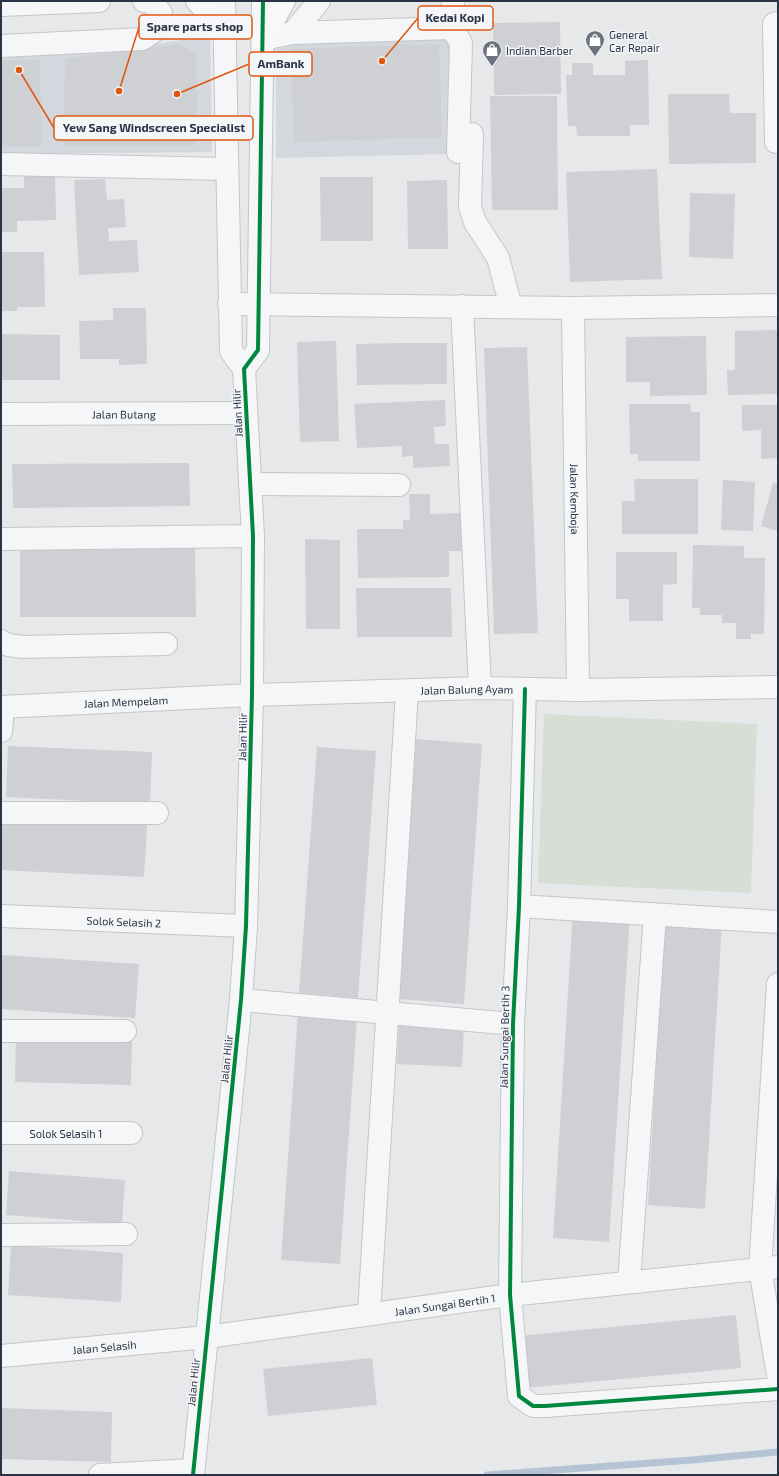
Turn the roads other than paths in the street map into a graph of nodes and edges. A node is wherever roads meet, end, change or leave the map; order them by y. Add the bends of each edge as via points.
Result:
1 (99, 1) edge
2 (144, 1) edge
3 (197, 1) edge
4 (224, 1) edge
5 (263, 1) edge
6 (284, 1) edge
7 (319, 1) edge
8 (453, 1) edge
9 (1, 5) edge
10 (778, 24) edge
11 (452, 28) junction
12 (225, 32) junction
13 (293, 33) junction
14 (263, 39) junction
15 (1, 46) edge
16 (472, 134) dead end
17 (776, 142) dead end
18 (458, 152) dead end
19 (1, 164) edge
20 (226, 169) junction
21 (229, 304) junction
22 (258, 304) junction
23 (778, 305) edge
24 (462, 306) junction
25 (511, 307) junction
26 (573, 308) junction
27 (244, 369) junction
28 (246, 413) junction
29 (1, 414) edge
30 (250, 484) junction
31 (399, 485) dead end
32 (253, 536) junction
33 (1, 540) edge
34 (1, 641) edge
35 (166, 644) dead end
36 (778, 686) edge
37 (480, 688) junction
38 (525, 689) junction
39 (578, 690) junction
40 (407, 692) junction
41 (252, 695) junction
42 (2, 707) edge
43 (1, 731) edge
44 (157, 813) dead end
45 (1, 814) edge
46 (518, 906) junction
47 (655, 915) junction
48 (1, 916) edge
49 (778, 922) edge
50 (246, 926) junction
51 (778, 984) edge
52 (241, 1000) junction
53 (387, 1013) junction
54 (513, 1024) junction
55 (1, 1031) edge
56 (125, 1031) dead end
57 (1, 1133) edge
58 (131, 1133) dead end
59 (126, 1234) dead end
60 (1, 1235) edge
61 (769, 1268) edge
62 (629, 1282) junction
63 (510, 1295) junction
64 (368, 1313) junction
65 (207, 1337) junction
66 (1, 1356) edge
67 (778, 1375) edge
68 (778, 1389) edge
69 (193, 1472) edge
70 (100, 1475) edge

1 - 9 street
2 - 15 street via 152,2 161,13 158,29 142,40
3 - 12 main road
4 - 12 street
5 - 14 street
6 - 14 main road
7 - 13 street
8 - 11 street
10 - 17 street via 774,24
11 - 13 street
11 - 18 street via 461,43
12 - 20 street
13 - 14 street
14 - 22 street
16 - 25 street via 470,207 474,222 498,258
19 - 20 street
20 - 21 street
21 - 22 street
21 - 27 street via 230,352
22 - 24 street
22 - 27 street via 258,350
23 - 26 street
24 - 25 street
24 - 37 street
25 - 26 street
26 - 39 street, Jalan Kemboja
27 - 28 street, Jalan Hilir
28 - 29 street, Jalan Butang
28 - 30 street, Jalan Hilir
30 - 31 street
30 - 32 street, Jalan Hilir
32 - 33 street
32 - 41 street, Jalan Hilir
34 - 35 street via 8,645 23,647
36 - 39 street, Jalan Balung Ayam
37 - 38 street, Jalan Balung Ayam
37 - 40 street, Jalan Balung Ayam
38 - 39 street, Jalan Balung Ayam
38 - 46 street, Jalan Sungai Bertih 3
40 - 41 street, Jalan Balung Ayam
40 - 53 street
41 - 42 street, Jalan Mempelam
41 - 50 street, Jalan Hilir
42 - 43 street
44 - 45 street
46 - 47 street
46 - 54 street, Jalan Sungai Bertih 3
47 - 49 street
47 - 62 street
48 - 50 street, Solok Selasih 2
50 - 52 street, Jalan Hilir
51 - 61 street
52 - 53 street
52 - 65 street, Jalan Hilir
53 - 54 street
53 - 64 street
54 - 63 street, Jalan Sungai Bertih 3
55 - 56 street
57 - 58 street, Solok Selasih 1
59 - 60 street
61 - 62 street, Jalan Sungai Bertih 1
61 - 67 street
62 - 63 street, Jalan Sungai Bertih 1
63 - 64 street, Jalan Sungai Bertih 1
63 - 68 street, Jalan Sungai Bertih 3 via 519,1396 533,1406
64 - 65 street, Jalan Sungai Bertih 1
65 - 66 street, Jalan Selasih
65 - 69 street, Jalan Hilir
69 - 70 street

